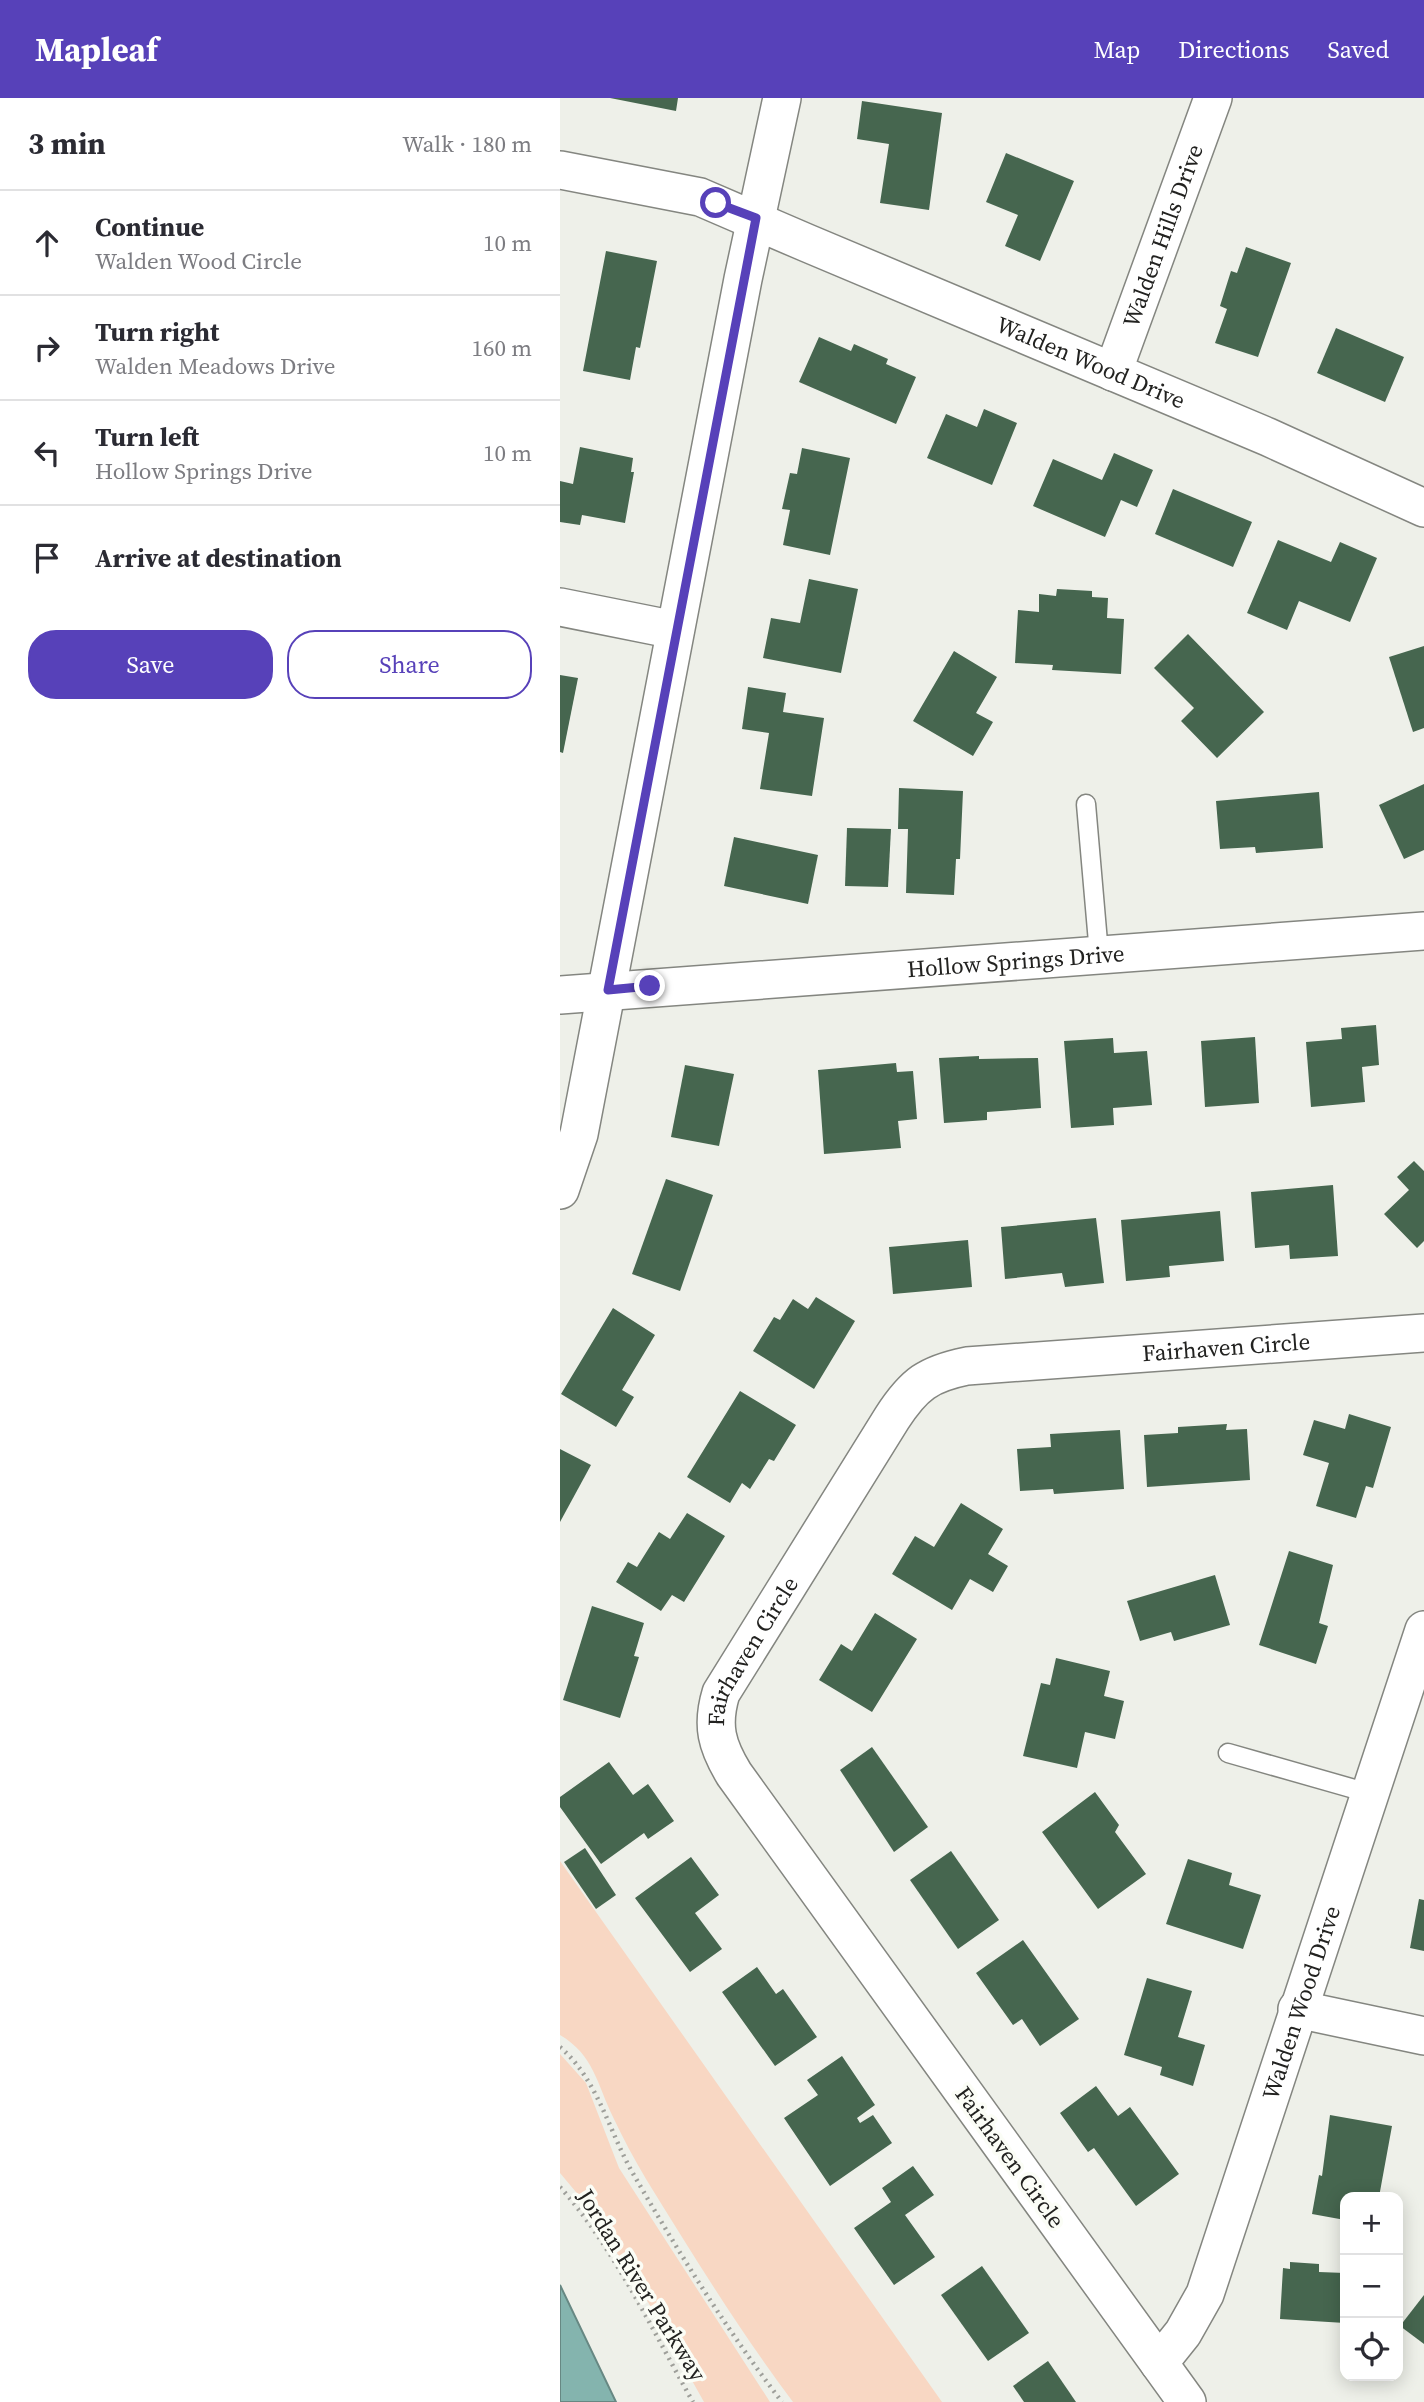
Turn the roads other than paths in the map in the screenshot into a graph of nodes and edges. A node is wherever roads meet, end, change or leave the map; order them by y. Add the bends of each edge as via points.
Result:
1 (782, 98) edge
2 (1213, 98) edge
3 (560, 170) edge
4 (756, 218) junction
5 (1113, 372) junction
6 (1424, 508) edge
7 (560, 607) edge
8 (675, 630) junction
9 (1086, 804) dead end
10 (1424, 931) edge
11 (1099, 954) junction
12 (608, 990) junction
13 (560, 995) edge
14 (560, 1190) edge
15 (1424, 1332) edge
16 (1424, 1630) edge
17 (1228, 1753) dead end
18 (1372, 1794) junction
19 (1297, 2009) junction
20 (1424, 2036) edge
21 (1159, 2363) junction
22 (1187, 2402) edge

1 - 4 street
2 - 5 street, Walden Hills Drive
3 - 4 street, Walden Wood Drive via 700,197
4 - 5 street, Walden Wood Drive
4 - 8 street
5 - 6 street, Walden Wood Drive
7 - 8 street
8 - 12 street
9 - 11 lane
10 - 11 street, Hollow Springs Drive
11 - 12 street, Hollow Springs Drive
12 - 13 street, Hollow Springs Drive
12 - 14 street via 579,1134
15 - 21 street, Fairhaven Circle via 967,1366 921,1381 898,1408 721,1693 716,1708 716,1737 734,1774
16 - 18 street, Walden Wood Drive
17 - 18 lane
18 - 19 street, Walden Wood Drive
19 - 20 street
19 - 21 street, Walden Wood Drive via 1205,2294
21 - 22 street, Fairhaven Circle

